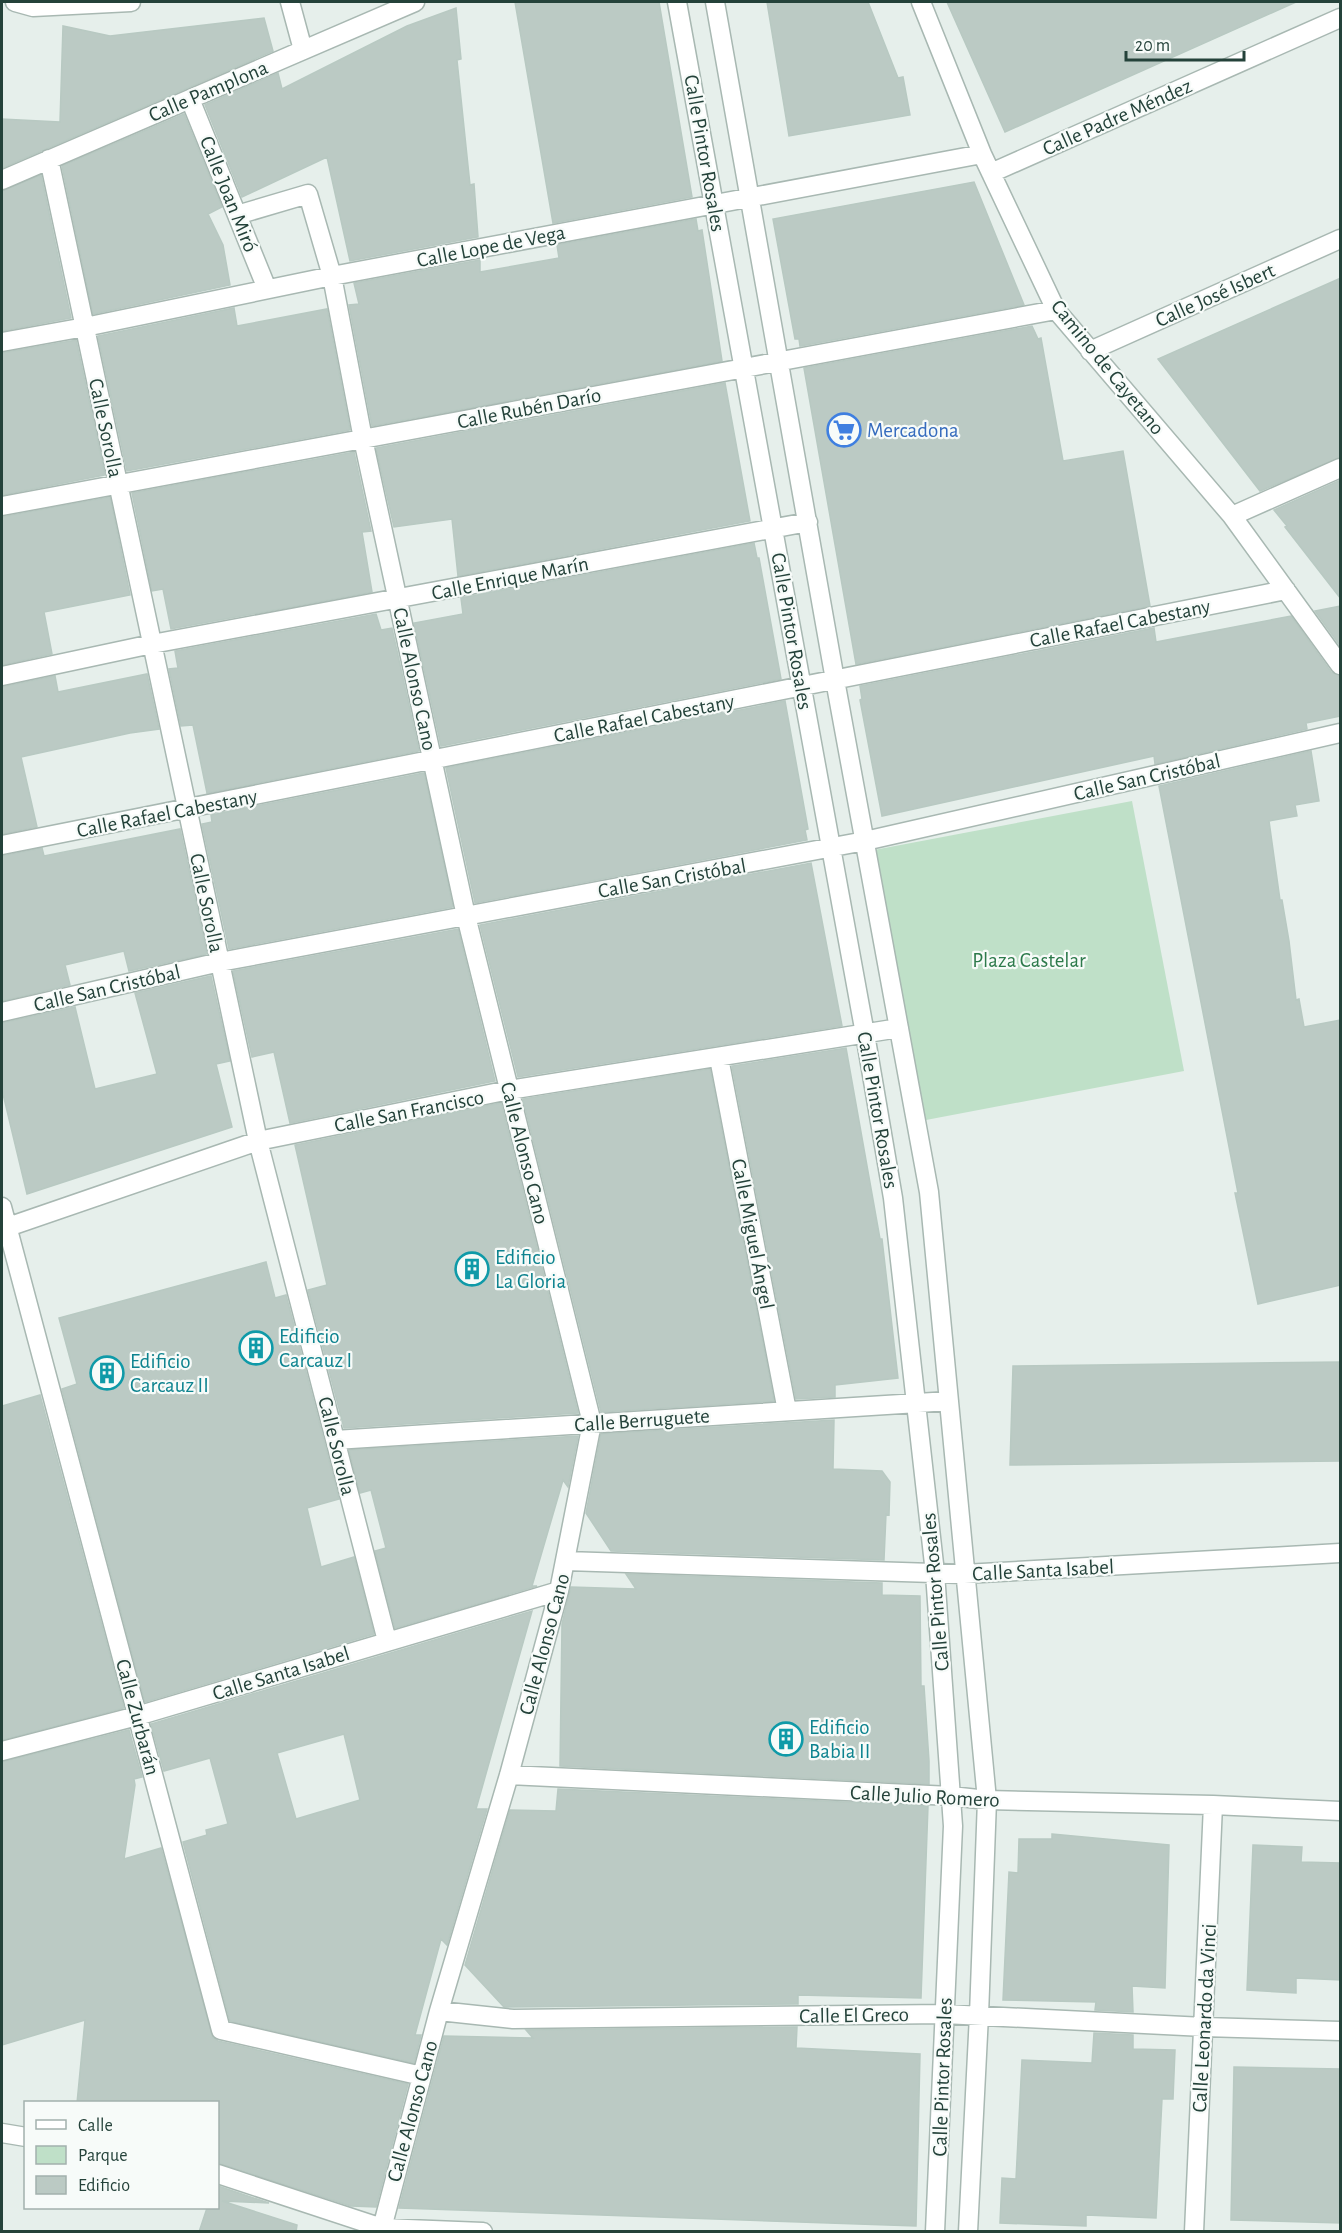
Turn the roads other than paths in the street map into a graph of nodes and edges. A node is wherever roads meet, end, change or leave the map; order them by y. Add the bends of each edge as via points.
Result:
1 (15, 2) edge
2 (130, 2) edge
3 (290, 2) edge
4 (415, 2) edge
5 (677, 2) edge
6 (715, 2) edge
7 (921, 2) edge
8 (1341, 18) edge
9 (303, 50) junction
10 (190, 99) junction
11 (982, 154) junction
12 (49, 159) junction
13 (991, 173) junction
14 (2, 180) edge
15 (750, 197) junction
16 (714, 203) junction
17 (237, 214) junction
18 (1341, 239) edge
19 (332, 276) junction
20 (267, 289) junction
21 (1056, 310) junction
22 (85, 327) junction
23 (2, 342) edge
24 (1090, 351) junction
25 (778, 361) junction
26 (744, 368) junction
27 (363, 439) junction
28 (1341, 468) edge
29 (118, 484) junction
30 (2, 506) edge
31 (1232, 516) junction
32 (807, 522) junction
33 (774, 529) junction
34 (1286, 590) junction
35 (398, 599) junction
36 (153, 644) junction
37 (1341, 664) edge
38 (2, 676) edge
39 (836, 680) junction
40 (802, 686) junction
41 (1341, 734) edge
42 (433, 760) junction
43 (187, 809) junction
44 (865, 842) junction
45 (2, 845) edge
46 (831, 848) junction
47 (466, 916) junction
48 (220, 962) junction
49 (2, 1012) edge
50 (899, 1028) junction
51 (865, 1034) junction
52 (719, 1058) junction
53 (509, 1090) junction
54 (258, 1141) junction
55 (2, 1207) edge
56 (4, 1228) edge
57 (949, 1401) junction
58 (916, 1402) junction
59 (787, 1411) junction
60 (592, 1423) junction
61 (335, 1440) junction
62 (1341, 1553) edge
63 (566, 1561) junction
64 (935, 1573) junction
65 (964, 1574) junction
66 (559, 1591) junction
67 (387, 1641) junction
68 (137, 1716) junction
69 (2, 1751) edge
70 (509, 1775) junction
71 (951, 1796) junction
72 (987, 1800) junction
73 (1213, 1805) junction
74 (1341, 1811) edge
75 (439, 2011) junction
76 (944, 2014) junction
77 (979, 2015) junction
78 (1204, 2027) junction
79 (1341, 2031) edge
80 (422, 2076) junction
81 (2, 2133) edge
82 (24, 2137) edge
83 (219, 2174) edge
84 (381, 2230) edge
85 (483, 2232) edge
86 (935, 2232) edge
87 (968, 2232) edge
88 (1194, 2232) edge

1 - 2 street via 33,7
3 - 9 street
4 - 9 street, Calle Pamplona
5 - 16 street, Calle Pintor Rosales
6 - 15 street, Calle Pintor Rosales
7 - 11 street, Camino de Cayetano
8 - 13 street, Calle Padre Méndez
9 - 10 street, Calle Pamplona
10 - 12 street, Calle Pamplona
10 - 17 street, Calle Joan Miró
11 - 13 street, Camino de Cayetano
11 - 15 street, Calle Lope de Vega
12 - 14 street, Calle Pamplona
12 - 22 street, Calle Sorolla
13 - 21 street, Camino de Cayetano
15 - 16 street, Calle Lope de Vega
15 - 25 street, Calle Pintor Rosales
16 - 19 street, Calle Lope de Vega
16 - 26 street, Calle Pintor Rosales
17 - 19 street, Calle Alonso Cano via 308,194
17 - 20 street, Calle Joan Miró
18 - 24 street, Calle José Isbert
19 - 20 street, Calle Lope de Vega
19 - 27 street, Calle Alonso Cano
20 - 22 street, Calle Lope de Vega
21 - 24 street, Camino de Cayetano
21 - 25 street, Calle Rubén Darío
22 - 23 street, Calle Lope de Vega
22 - 29 street, Calle Sorolla
24 - 31 street, Camino de Cayetano
25 - 26 street, Calle Rubén Darío
25 - 32 street, Calle Pintor Rosales
26 - 27 street, Calle Rubén Darío
26 - 33 street, Calle Pintor Rosales
27 - 29 street, Calle Rubén Darío
27 - 35 street, Calle Alonso Cano
28 - 31 street
29 - 30 street, Calle Rubén Darío
29 - 36 street, Calle Sorolla
31 - 34 street, Camino de Cayetano
32 - 33 street, Calle Enrique Marín
32 - 39 street, Calle Pintor Rosales
33 - 35 street, Calle Enrique Marín
33 - 40 street, Calle Pintor Rosales
34 - 37 street, Camino de Cayetano
34 - 39 street, Calle Rafael Cabestany
35 - 36 street, Calle Enrique Marín
35 - 42 street, Calle Alonso Cano
36 - 38 street, Calle Enrique Marín
36 - 43 street, Calle Sorolla
39 - 40 street, Calle Rafael Cabestany
39 - 44 street, Calle Pintor Rosales
40 - 42 street, Calle Rafael Cabestany
40 - 46 street, Calle Pintor Rosales
41 - 44 street, Calle San Cristóbal
42 - 43 street, Calle Rafael Cabestany
42 - 47 street, Calle Alonso Cano
43 - 45 street, Calle Rafael Cabestany
43 - 48 street, Calle Sorolla
44 - 46 street, Calle San Cristóbal
44 - 50 street, Calle Pintor Rosales
46 - 47 street, Calle San Cristóbal
46 - 51 street, Calle Pintor Rosales
47 - 48 street, Calle San Cristóbal
47 - 53 street, Calle Alonso Cano
48 - 49 street, Calle San Cristóbal
48 - 54 street, Calle Sorolla
50 - 51 street, Calle San Francisco
50 - 57 street, Calle Pintor Rosales via 929,1192
51 - 52 street, Calle San Francisco
51 - 58 street, Calle Pintor Rosales via 893,1198
52 - 53 street, Calle San Francisco
52 - 59 street, Calle Miguel Ángel
53 - 54 street, Calle San Francisco
53 - 60 street, Calle Alonso Cano
54 - 56 street, Calle San Francisco
54 - 61 street, Calle Sorolla
55 - 56 street, Calle Zurbarán
56 - 68 street, Calle Zurbarán
57 - 58 street, Calle Berruguete
57 - 65 street, Calle Pintor Rosales
58 - 59 street, Calle Berruguete
58 - 64 street, Calle Pintor Rosales
59 - 60 street, Calle Berruguete
60 - 61 street, Calle Berruguete
60 - 63 street, Calle Alonso Cano
61 - 67 street, Calle Sorolla
62 - 65 street, Calle Santa Isabel
63 - 64 street, Calle Santa Isabel
63 - 66 street, Calle Alonso Cano
64 - 65 street, Calle Santa Isabel
64 - 71 street, Calle Pintor Rosales
65 - 72 street, Calle Pintor Rosales
66 - 67 street, Calle Santa Isabel
66 - 70 street, Calle Alonso Cano
67 - 68 street, Calle Santa Isabel
68 - 69 street, Calle Santa Isabel
68 - 80 street, Calle Zurbarán via 221,2030
70 - 71 street, Calle Julio Romero
70 - 75 street, Calle Alonso Cano
71 - 72 street, Calle Julio Romero
71 - 76 street, Calle Pintor Rosales
72 - 73 street, Calle Julio Romero
72 - 77 street, Calle Pintor Rosales
73 - 74 street, Calle Julio Romero
73 - 78 street, Calle Leonardo da Vinci
75 - 76 street, Calle El Greco via 513,2019
75 - 80 street, Calle Alonso Cano
76 - 77 street, Calle El Greco
76 - 86 street, Calle Pintor Rosales
77 - 78 street, Calle El Greco
77 - 87 street, Calle Pintor Rosales
78 - 79 street, Calle El Greco
78 - 88 street, Calle Leonardo da Vinci
80 - 84 street, Calle Alonso Cano
81 - 82 street
83 - 84 street
84 - 85 street

